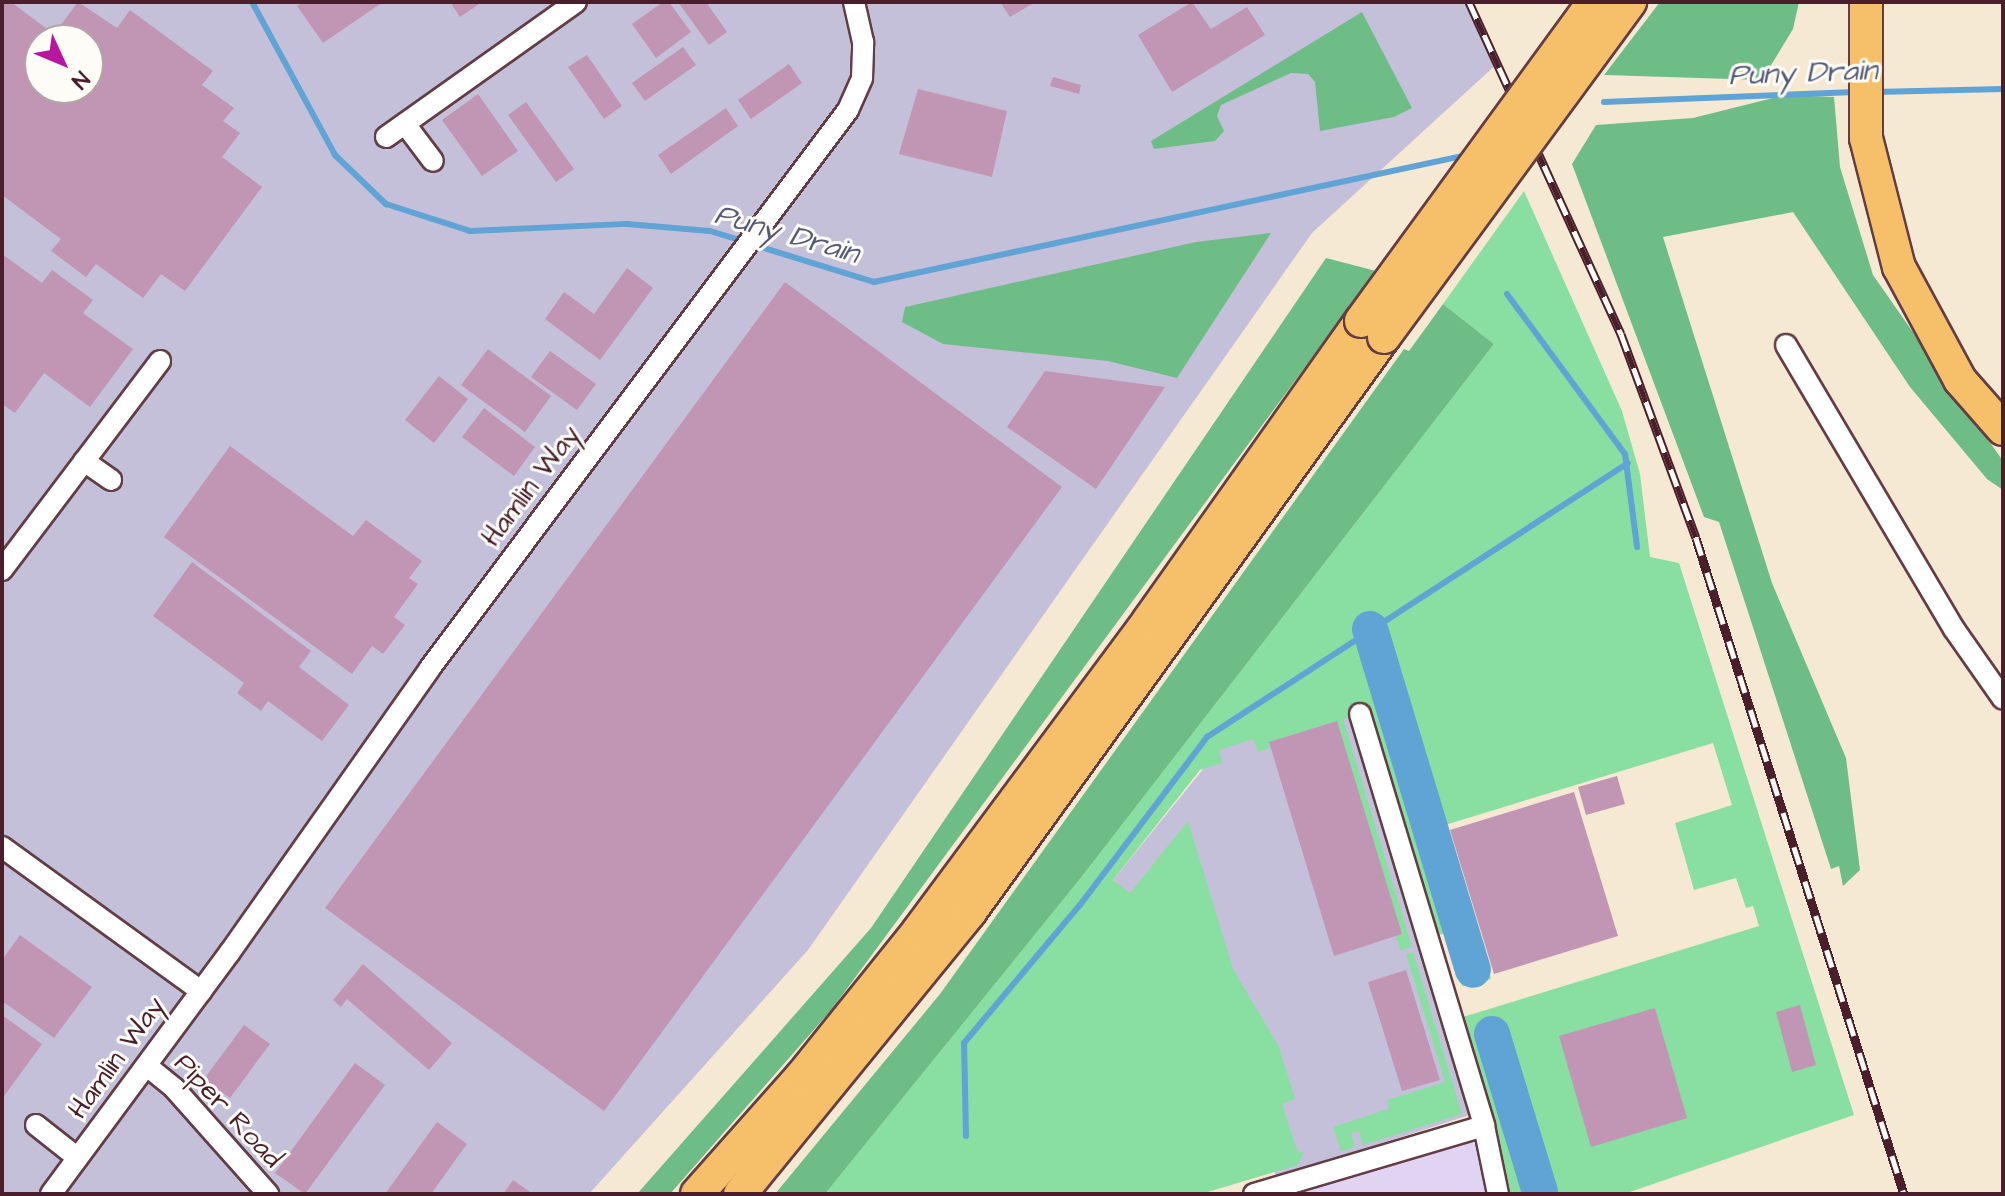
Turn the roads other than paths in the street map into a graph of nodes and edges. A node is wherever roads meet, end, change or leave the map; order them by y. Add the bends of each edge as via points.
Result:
1 (576, 2) edge
2 (854, 2) edge
3 (1594, 2) edge
4 (1630, 2) edge
5 (1865, 18) edge
6 (405, 124) junction
7 (386, 137) dead end
8 (433, 161) dead end
9 (1372, 329) junction
10 (1786, 345) dead end
11 (160, 361) dead end
12 (2003, 429) edge
13 (84, 461) junction
14 (111, 480) dead end
15 (2, 570) edge
16 (2003, 699) edge
17 (1360, 714) dead end
18 (2, 847) edge
19 (201, 991) junction
20 (147, 1066) junction
21 (36, 1125) dead end
22 (1484, 1126) junction
23 (78, 1158) junction
24 (51, 1194) edge
25 (268, 1194) edge
26 (697, 1194) edge
27 (740, 1194) edge
28 (1254, 1194) edge
29 (1498, 1194) edge

1 - 6 street
2 - 19 street, Hamlin Way via 863,42 862,78 848,110 430,668
3 - 9 main road, bridge
4 - 9 main road, bridge
5 - 12 main road via 1866,138 1880,207 1916,306 1960,380
6 - 7 street
6 - 8 street
9 - 26 main road via 919,930 801,1077
9 - 27 main road via 970,912
10 - 16 street via 1954,629
11 - 13 street
13 - 14 street
13 - 15 street
17 - 22 street
18 - 19 street, Hamlin Way
19 - 20 street, Hamlin Way
20 - 23 street, Hamlin Way
20 - 25 street, Piper Road via 174,1088
21 - 23 street, Hamlin Way
22 - 28 street
22 - 29 street
23 - 24 street, Hamlin Way

